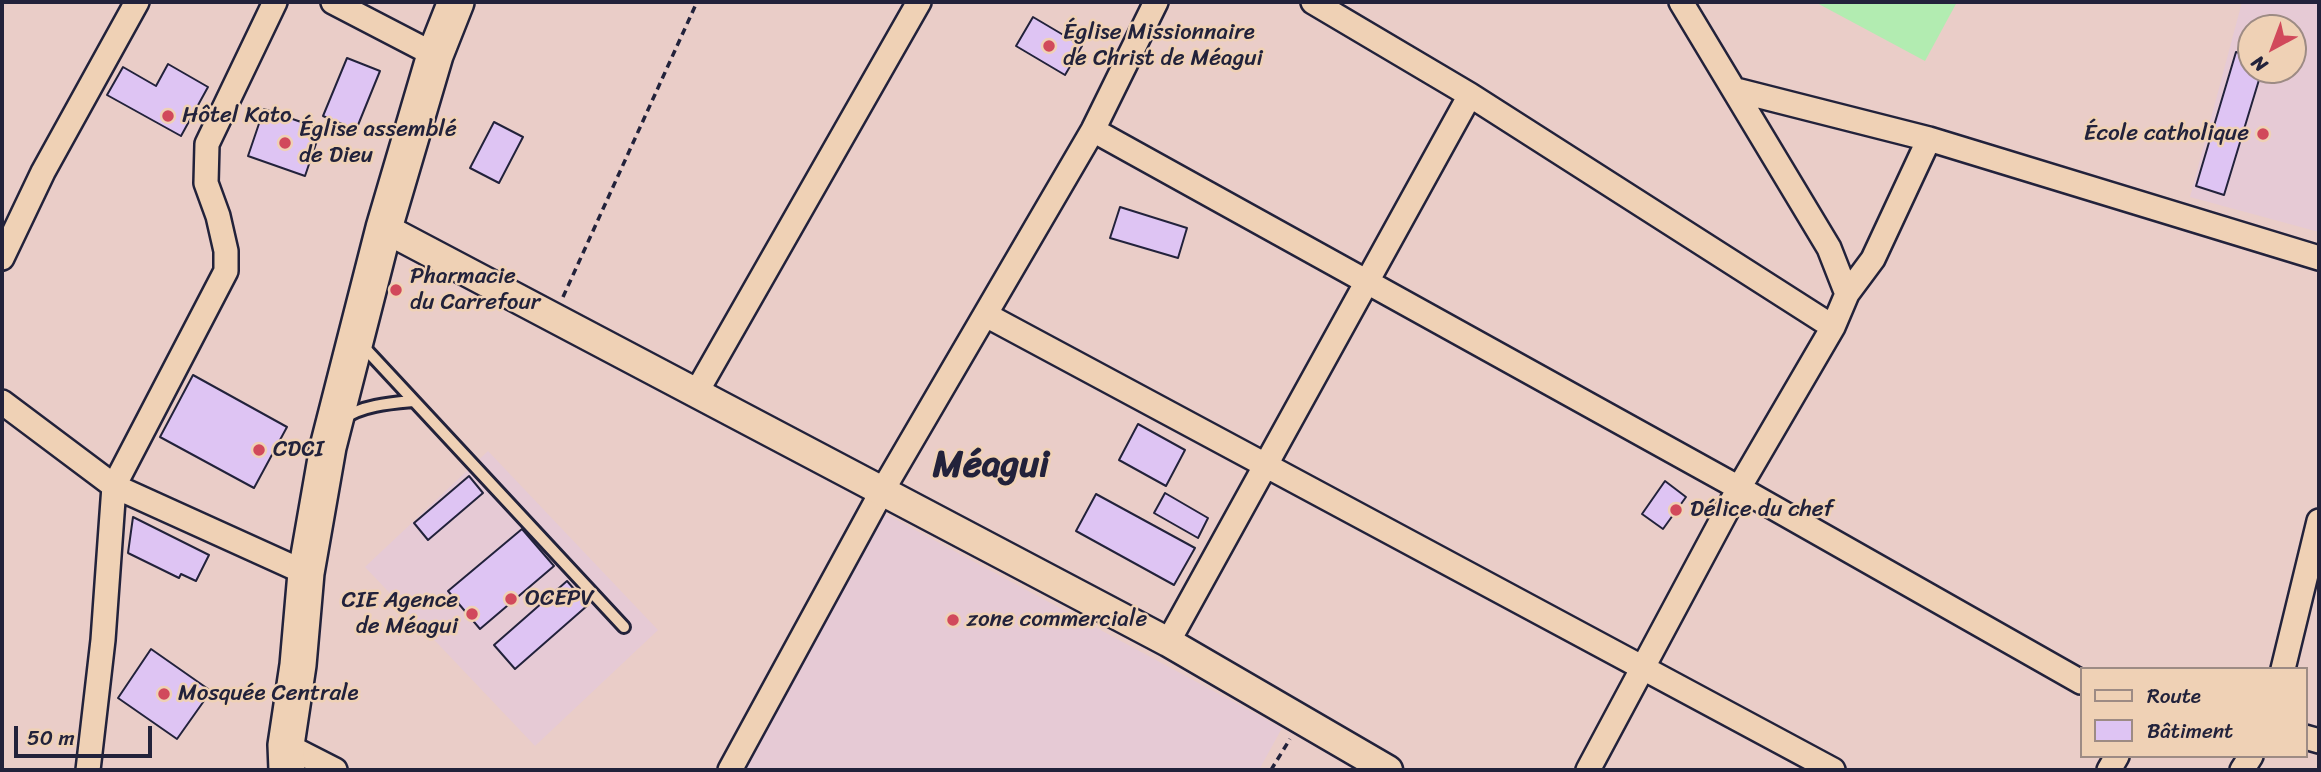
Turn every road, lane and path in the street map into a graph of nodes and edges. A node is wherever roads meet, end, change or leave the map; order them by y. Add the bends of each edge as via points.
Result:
1 (137, 2) edge
2 (275, 2) edge
3 (333, 2) edge
4 (456, 2) edge
5 (697, 2) edge
6 (919, 2) edge
7 (1156, 2) edge
8 (1313, 2) edge
9 (1681, 2) edge
10 (435, 55) junction
11 (1736, 90) junction
12 (1470, 95) junction
13 (1093, 130) junction
14 (1929, 139) junction
15 (384, 228) junction
16 (2, 258) edge
17 (2319, 258) edge
18 (1365, 282) junction
19 (1847, 293) junction
20 (986, 315) junction
21 (554, 318) junction
22 (1833, 327) junction
23 (356, 338) junction
24 (696, 393) junction
25 (414, 401) junction
26 (2, 402) edge
27 (333, 427) junction
28 (1266, 465) junction
29 (114, 486) junction
30 (1740, 488) junction
31 (881, 493) junction
32 (2319, 521) edge
33 (306, 573) junction
34 (624, 627) dead end
35 (1168, 642) junction
36 (1644, 667) junction
37 (2283, 667) edge
38 (2080, 681) edge
39 (1301, 721) junction
40 (287, 758) edge
41 (88, 770) edge
42 (335, 770) edge
43 (730, 770) edge
44 (1271, 770) edge
45 (1388, 770) edge
46 (1588, 770) edge
47 (1833, 770) edge

1 - 16 street via 43,172
2 - 29 street via 207,144 206,183 226,251 226,271
3 - 10 street
4 - 10 main road
5 - 21 path
6 - 24 street
7 - 13 street
8 - 12 street
9 - 11 street
10 - 15 main road
11 - 14 street
11 - 19 street via 1829,248
12 - 18 street
12 - 22 street
13 - 18 street
13 - 20 street
14 - 17 street
14 - 19 street via 1872,259
15 - 21 street
15 - 23 main road
18 - 28 street
18 - 30 street
19 - 22 street
20 - 28 street
20 - 31 street
21 - 24 street
22 - 30 street
23 - 25 lane
23 - 27 main road
24 - 31 street
25 - 27 lane via 350,414
25 - 34 lane
26 - 29 street
27 - 33 main road
28 - 35 street
28 - 36 street
29 - 33 street
29 - 41 street
30 - 36 street
30 - 38 street
31 - 35 street
31 - 43 street
32 - 37 street
33 - 40 main road
35 - 39 street
36 - 46 street
36 - 47 street
39 - 44 path
39 - 45 street
40 - 42 street

